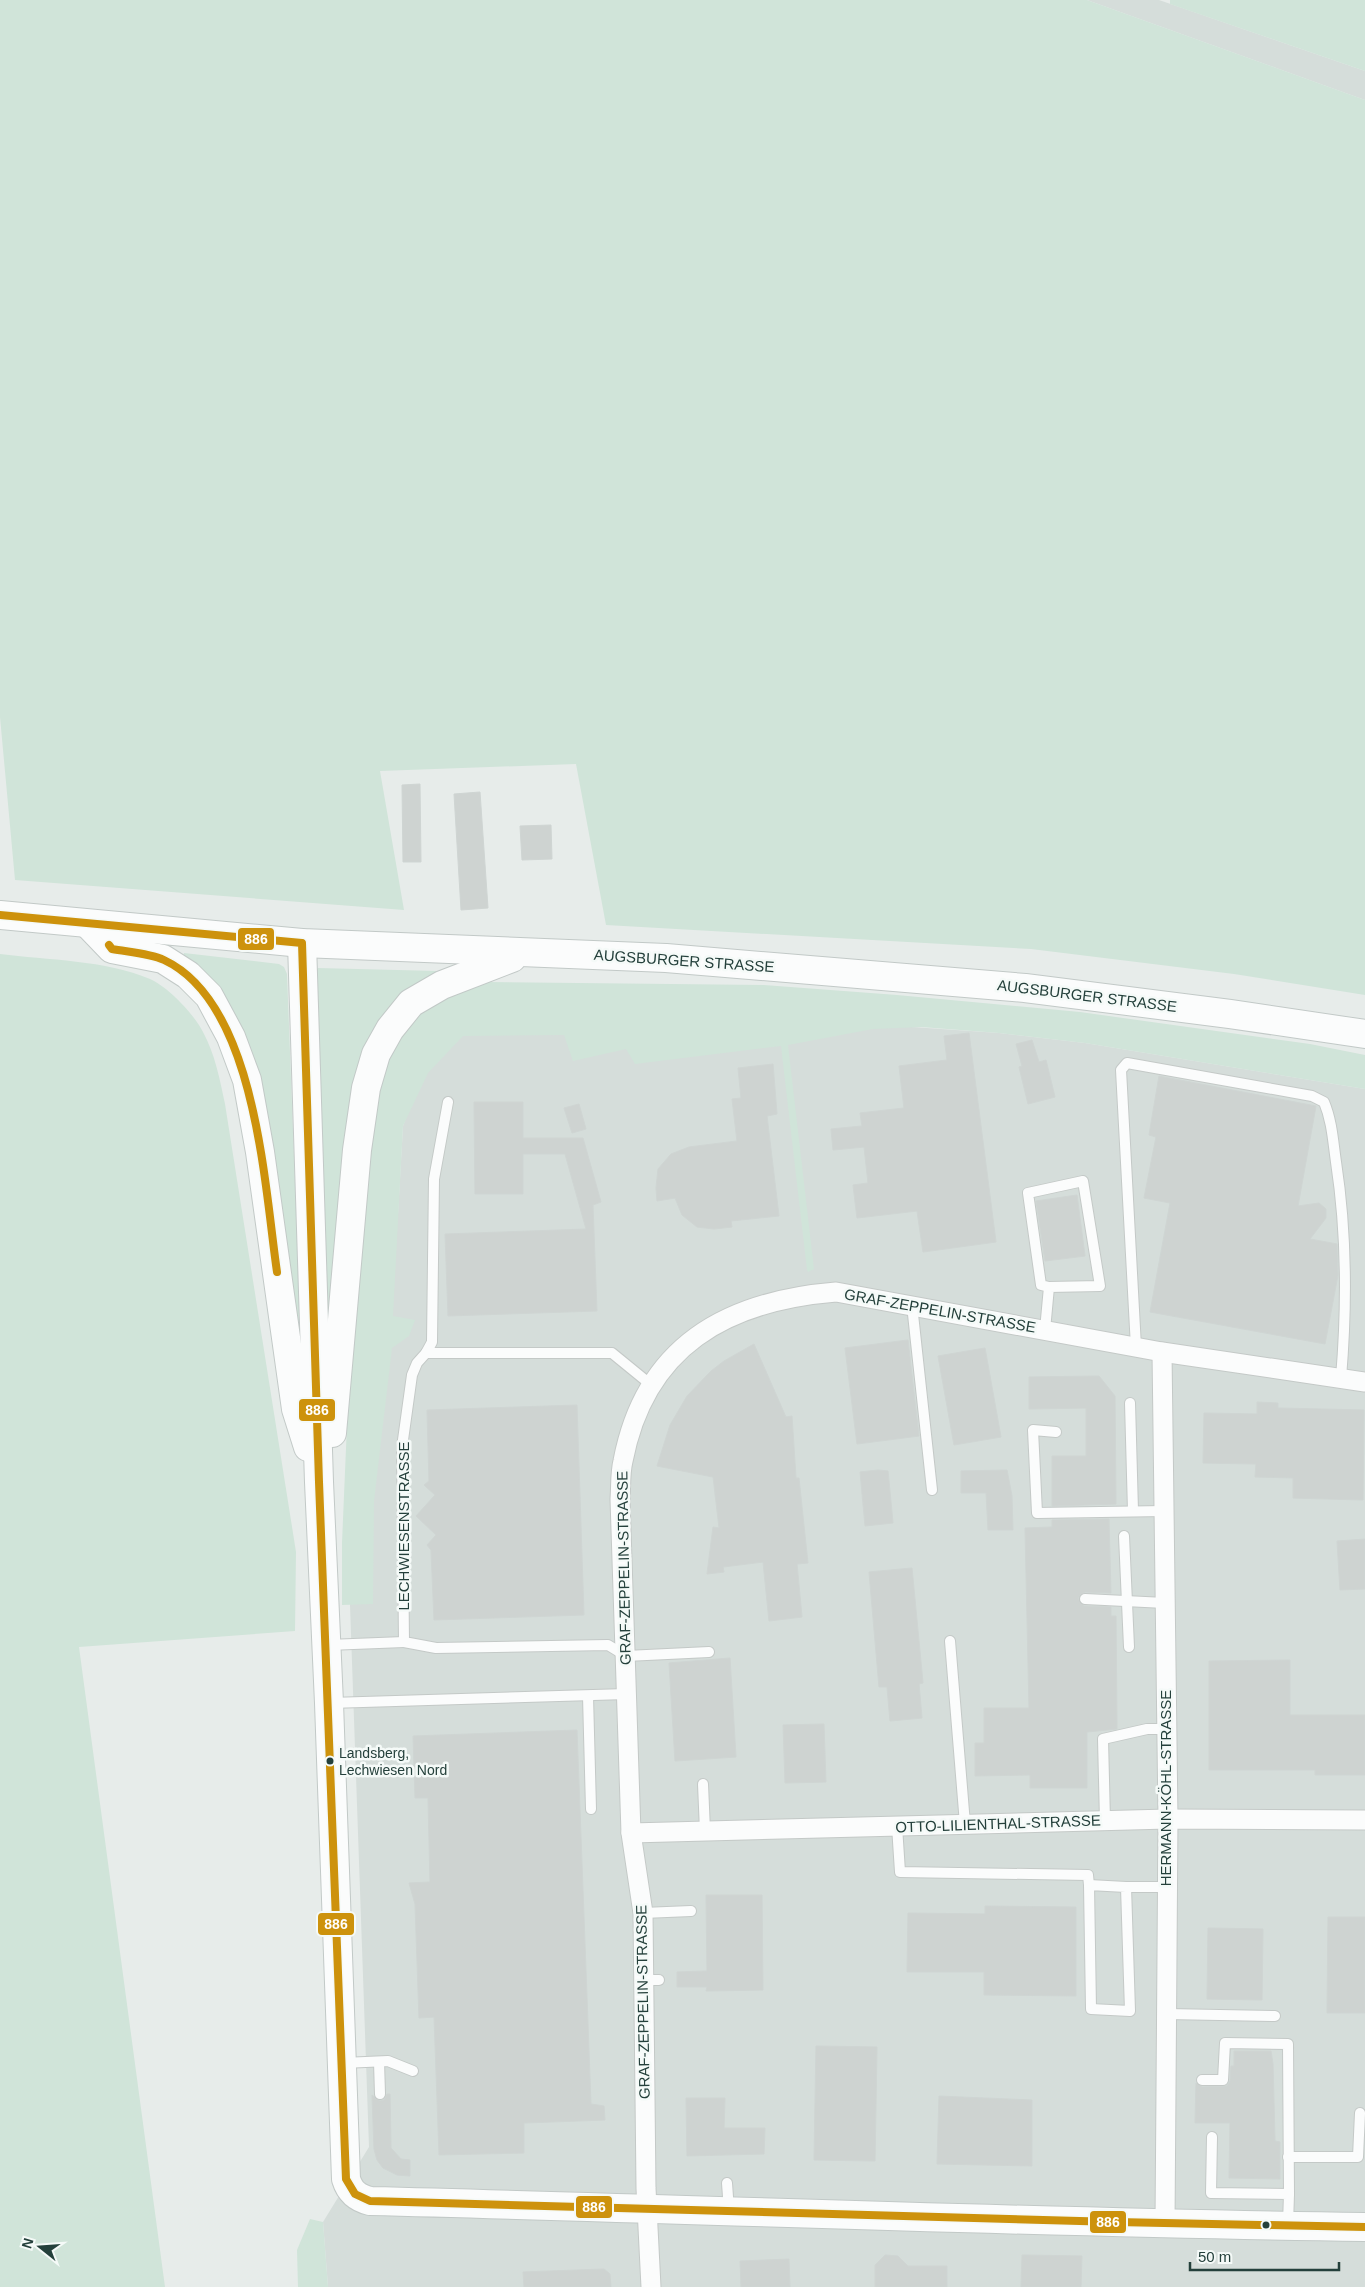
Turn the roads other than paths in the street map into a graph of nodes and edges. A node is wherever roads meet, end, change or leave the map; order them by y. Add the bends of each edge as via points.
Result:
1 (0, 914) edge
2 (88, 924) junction
3 (302, 943) junction
4 (525, 954) junction
5 (1365, 1034) edge
6 (448, 1102) dead end
7 (1049, 1287) junction
8 (912, 1305) junction
9 (1045, 1330) junction
10 (1136, 1347) junction
11 (1162, 1352) junction
12 (426, 1353) junction
13 (1341, 1378) junction
14 (1365, 1382) edge
15 (650, 1384) junction
16 (1130, 1403) dead end
17 (1056, 1432) dead end
18 (319, 1482) junction
19 (932, 1490) dead end
20 (1133, 1511) junction
21 (1164, 1512) junction
22 (321, 1534) junction
23 (1124, 1536) dead end
24 (1085, 1599) dead end
25 (1127, 1601) junction
26 (1165, 1604) junction
27 (950, 1641) dead end
28 (404, 1642) junction
29 (327, 1645) junction
30 (1129, 1646) dead end
31 (709, 1652) dead end
32 (626, 1656) junction
33 (627, 1694) junction
34 (588, 1696) junction
35 (329, 1703) junction
36 (1166, 1728) junction
37 (703, 1784) dead end
38 (591, 1809) dead end
39 (1168, 1819) junction
40 (1365, 1820) edge
41 (1106, 1821) junction
42 (965, 1824) junction
43 (897, 1826) junction
44 (705, 1831) junction
45 (631, 1833) junction
46 (1089, 1884) junction
47 (1126, 1887) junction
48 (1167, 1887) junction
49 (691, 1911) dead end
50 (643, 1913) junction
51 (1167, 2014) junction
52 (1275, 2016) dead end
53 (379, 2062) junction
54 (342, 2063) junction
55 (413, 2071) dead end
56 (1202, 2080) dead end
57 (380, 2094) dead end
58 (1360, 2113) dead end
59 (1212, 2137) dead end
60 (1288, 2158) junction
61 (727, 2183) dead end
62 (1289, 2194) junction
63 (648, 2207) junction
64 (730, 2212) junction
65 (1165, 2225) junction
66 (1288, 2226) junction
67 (1365, 2227) edge
68 (651, 2287) edge

1 - 2 main road, AUGSBURGER STRASSE
2 - 3 main road, AUGSBURGER STRASSE
2 - 18 main road via 112,949 163,959 188,975 209,996 231,1037 247,1080 260,1152 296,1409
3 - 4 main road, AUGSBURGER STRASSE
3 - 18 main road
4 - 5 main road, AUGSBURGER STRASSE via 666,958 1025,988
4 - 22 main road via 442,985 411,1003 390,1029 376,1054 366,1088 357,1150
6 - 12 lane, LECHWIESENSTRASSE via 434,1179 432,1342
7 - 7 lane via 1100,1286 1083,1181 1028,1193 1041,1285
7 - 9 lane
8 - 9 street, GRAF-ZEPPELIN-STRASSE
8 - 15 street, GRAF-ZEPPELIN-STRASSE via 836,1292 801,1295 742,1311 713,1325 683,1347
8 - 19 lane
9 - 10 street, GRAF-ZEPPELIN-STRASSE
10 - 11 street, GRAF-ZEPPELIN-STRASSE
10 - 13 lane via 1121,1070 1127,1063 1312,1096 1324,1102 1338,1173 1346,1248
11 - 13 street, GRAF-ZEPPELIN-STRASSE
11 - 21 street, HERMANN-KÖHL-STRASSE
12 - 15 lane via 612,1353
12 - 28 lane, LECHWIESENSTRASSE via 412,1375 402,1447
13 - 14 street, GRAF-ZEPPELIN-STRASSE
15 - 32 street, GRAF-ZEPPELIN-STRASSE via 622,1462 620,1499
16 - 20 lane
17 - 20 lane via 1033,1430 1037,1513
18 - 22 main road
20 - 21 lane
21 - 26 street, HERMANN-KÖHL-STRASSE
22 - 29 main road
23 - 25 lane
24 - 25 lane
25 - 26 lane
25 - 30 lane
26 - 36 street, HERMANN-KÖHL-STRASSE
27 - 42 lane
28 - 29 lane
28 - 32 lane via 436,1648 608,1645
29 - 35 main road
31 - 32 lane
32 - 33 street, GRAF-ZEPPELIN-STRASSE
33 - 34 lane
33 - 45 street, GRAF-ZEPPELIN-STRASSE
34 - 35 lane
34 - 38 lane
35 - 54 main road
36 - 39 street, HERMANN-KÖHL-STRASSE
36 - 41 lane via 1148,1728 1103,1739
37 - 44 lane
39 - 40 street, OTTO-LILIENTHAL-STRASSE
39 - 41 street, OTTO-LILIENTHAL-STRASSE
39 - 48 street, HERMANN-KÖHL-STRASSE
41 - 42 street, OTTO-LILIENTHAL-STRASSE
42 - 43 street, OTTO-LILIENTHAL-STRASSE
43 - 44 street, OTTO-LILIENTHAL-STRASSE
43 - 46 lane via 900,1872 1088,1875
44 - 45 street, OTTO-LILIENTHAL-STRASSE
45 - 50 street, GRAF-ZEPPELIN-STRASSE
46 - 47 lane
46 - 47 lane via 1091,2009 1130,2011
47 - 48 lane
48 - 51 street, HERMANN-KÖHL-STRASSE
49 - 50 lane
50 - 63 street, GRAF-ZEPPELIN-STRASSE via 651,1980
51 - 52 lane
51 - 65 street, HERMANN-KÖHL-STRASSE
53 - 54 lane
53 - 55 lane via 388,2061
53 - 57 lane
54 - 63 main road via 346,2179 353,2193 363,2200
56 - 60 lane via 1223,2080 1225,2043 1288,2044
58 - 60 lane via 1358,2157
59 - 62 lane via 1211,2193
60 - 62 lane
61 - 64 lane
62 - 66 lane
63 - 64 main road
63 - 68 street, GRAF-ZEPPELIN-STRASSE
64 - 65 main road
65 - 66 main road
66 - 67 main road

